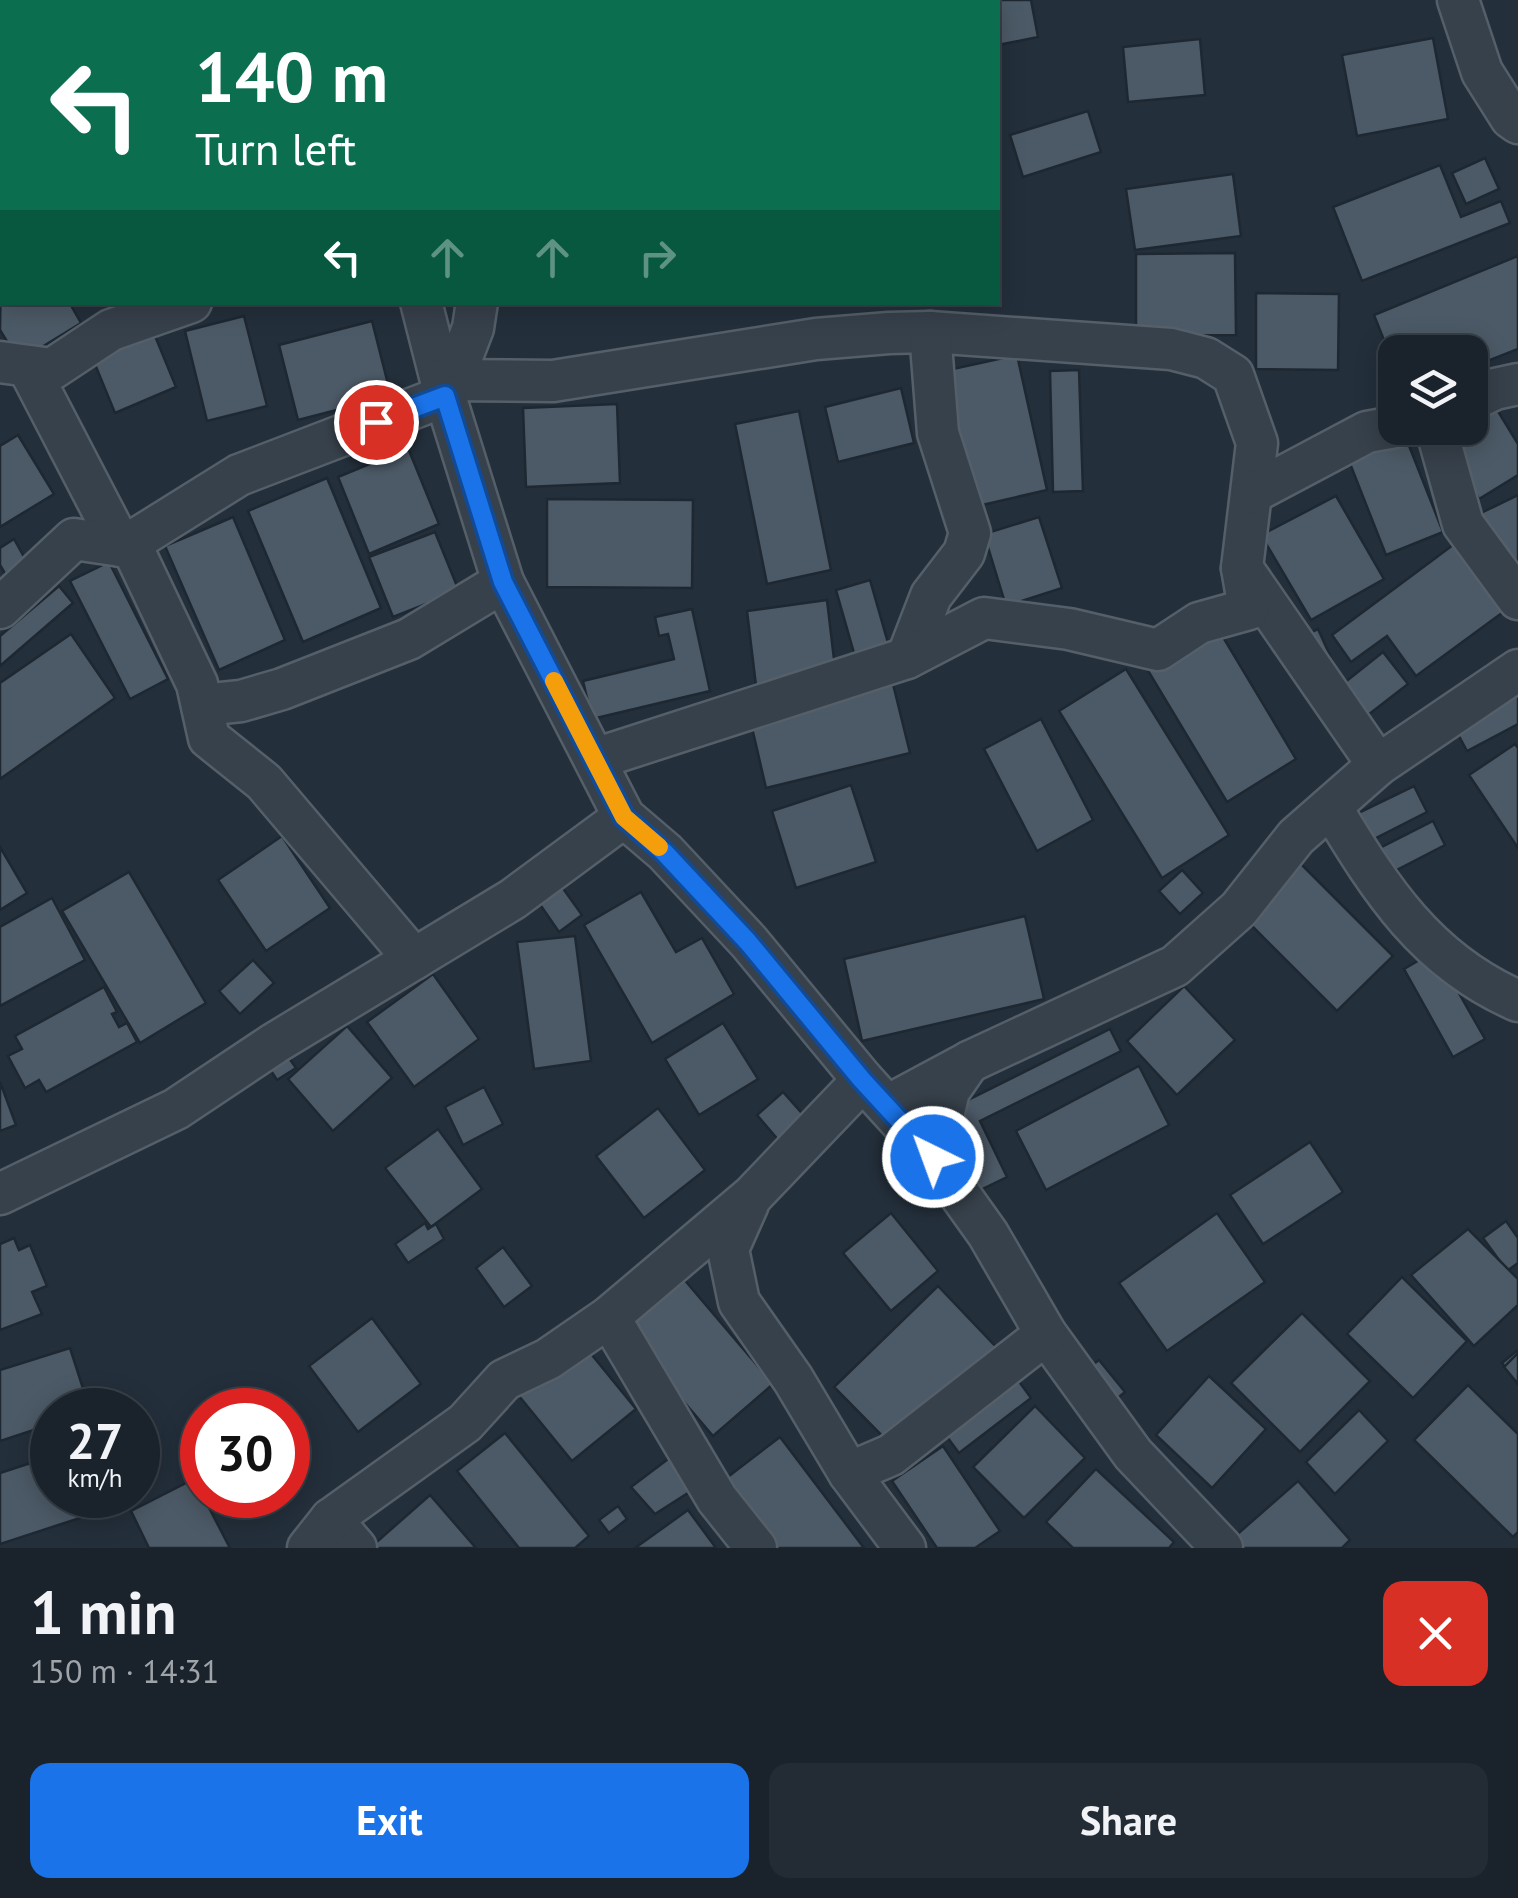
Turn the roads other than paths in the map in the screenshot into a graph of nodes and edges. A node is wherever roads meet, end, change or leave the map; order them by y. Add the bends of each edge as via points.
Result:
1 (1458, 0) edge
2 (1518, 123) edge
3 (183, 305) edge
4 (422, 305) edge
5 (477, 305) edge
6 (890, 318) edge
7 (930, 332) junction
8 (14, 365) edge
9 (1518, 384) edge
10 (446, 385) junction
11 (1488, 392) edge
12 (1378, 430) edge
13 (1441, 445) edge
14 (1252, 493) junction
15 (126, 545) junction
16 (1242, 568) junction
17 (503, 582) junction
18 (1518, 599) edge
19 (0, 608) edge
20 (907, 658) junction
21 (1518, 670) edge
22 (202, 705) junction
23 (595, 759) junction
24 (1378, 765) junction
25 (1331, 807) junction
26 (624, 817) junction
27 (414, 959) junction
28 (1518, 1001) edge
29 (970, 1062) junction
30 (875, 1093) junction
31 (933, 1157) junction
32 (0, 1194) edge
33 (752, 1196) junction
34 (608, 1318) junction
35 (1046, 1334) junction
36 (849, 1473) junction
37 (332, 1538) edge
38 (756, 1548) edge
39 (906, 1548) edge
40 (1222, 1548) edge

1 - 2 street via 1482,72
3 - 8 street via 112,330 52,369
4 - 10 street
5 - 10 street
6 - 7 street
6 - 10 street via 816,339 553,380
7 - 14 street via 1206,358 1233,376 1257,443
7 - 20 street via 938,432 970,533 931,596
8 - 15 street
9 - 11 street
10 - 15 street via 239,475
10 - 17 street
12 - 14 street
13 - 18 street via 1464,524
14 - 16 street
15 - 19 street via 74,539
15 - 22 street via 198,684
16 - 20 street via 1249,609 1199,623 1158,650 984,618
16 - 24 street
17 - 22 street via 391,646 282,690
17 - 23 street
20 - 23 street
21 - 24 street
22 - 27 street via 209,738 264,782
23 - 26 street
24 - 25 street
25 - 28 street via 1379,886 1442,954 1482,985
25 - 29 street via 1296,837 1240,910 1175,966
26 - 27 street via 514,899
26 - 30 street via 748,942
27 - 32 street via 176,1109
29 - 30 street
29 - 31 street via 950,1091
30 - 31 street
30 - 33 street
31 - 35 street
33 - 34 street
33 - 36 street via 728,1248 739,1302
34 - 37 street via 504,1380
34 - 38 street via 718,1499
35 - 36 street via 891,1455
35 - 40 street via 1134,1454
36 - 39 street

